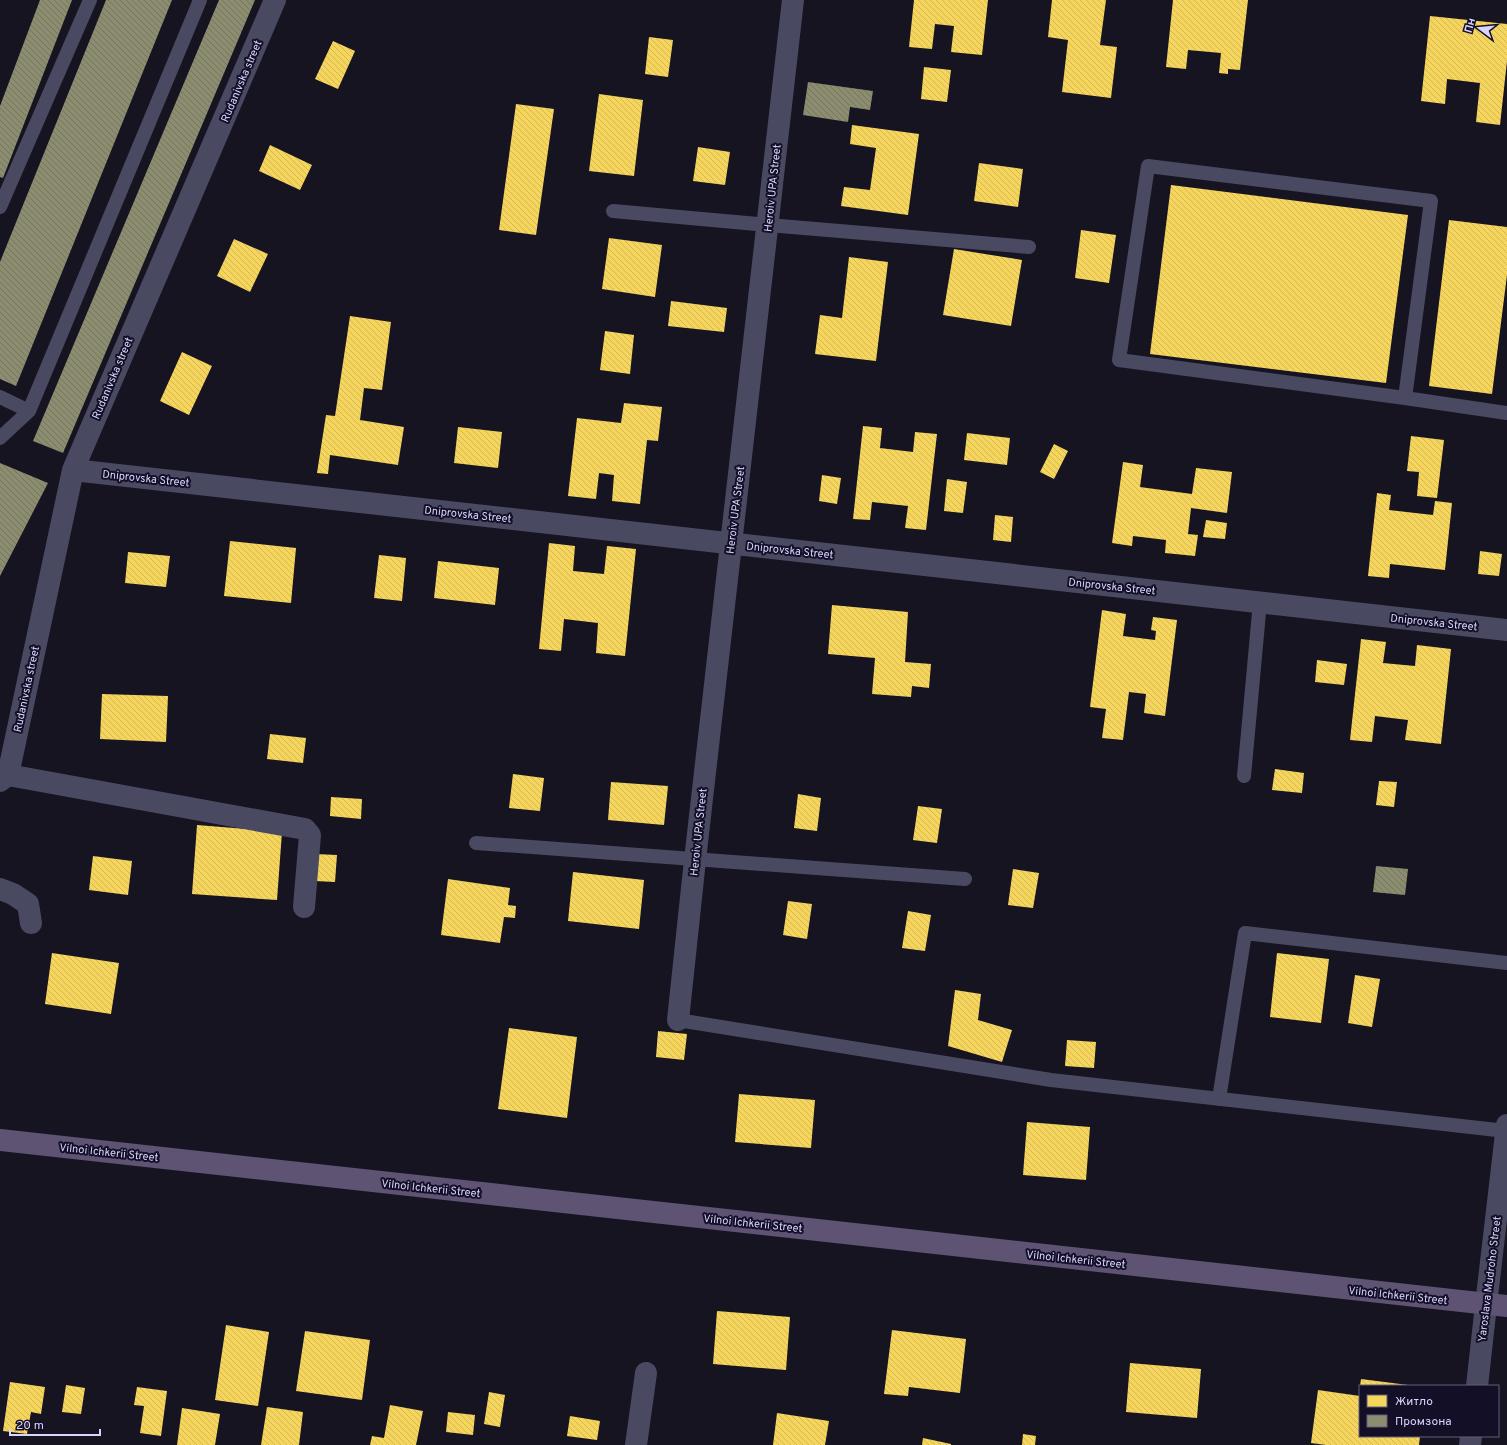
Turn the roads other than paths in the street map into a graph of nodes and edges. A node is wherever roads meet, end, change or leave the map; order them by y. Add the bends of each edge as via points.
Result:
1 (90, 0) edge
2 (200, 0) edge
3 (275, 0) edge
4 (793, 0) edge
5 (0, 207) edge
6 (613, 211) dead end
7 (768, 225) junction
8 (1029, 247) dead end
9 (0, 397) edge
10 (1405, 398) junction
11 (29, 411) junction
12 (1507, 413) edge
13 (0, 438) edge
14 (73, 470) junction
15 (731, 543) junction
16 (1260, 602) junction
17 (1507, 630) edge
18 (1244, 776) dead end
19 (4, 778) edge
20 (476, 843) dead end
21 (695, 860) junction
22 (966, 879) dead end
23 (0, 889) edge
24 (304, 907) dead end
25 (31, 923) dead end
26 (1507, 963) edge
27 (678, 1020) joint
28 (1218, 1099) junction
29 (1507, 1128) edge
30 (0, 1140) edge
31 (1497, 1306) edge
32 (646, 1373) dead end
33 (1477, 1385) edge
34 (636, 1445) edge

1 - 5 lane
2 - 11 lane
3 - 14 street, Rudanivska street
4 - 7 street, Heroiv UPA Street
6 - 7 lane
7 - 8 lane
7 - 15 street, Heroiv UPA Street
9 - 11 lane
10 - 10 lane via 1431,201 1148,166 1119,360
10 - 12 lane
11 - 13 lane
14 - 15 street, Dniprovska Street
14 - 19 street, Rudanivska street
15 - 16 street, Dniprovska Street
15 - 21 street, Heroiv UPA Street
16 - 17 street, Dniprovska Street
16 - 18 lane
19 - 24 street, Rudanivska street via 305,829 310,835
20 - 21 lane
21 - 22 lane
21 - 27 street, Heroiv UPA Street
23 - 25 street via 28,904
26 - 28 lane via 1245,933
27 - 28 lane via 1051,1080
28 - 29 lane
29 - 31 street, Yaroslava Mudroho Street
30 - 31 main road, Vilnoi Ichkerii Street
31 - 33 street, Yaroslava Mudroho Street
32 - 34 street

